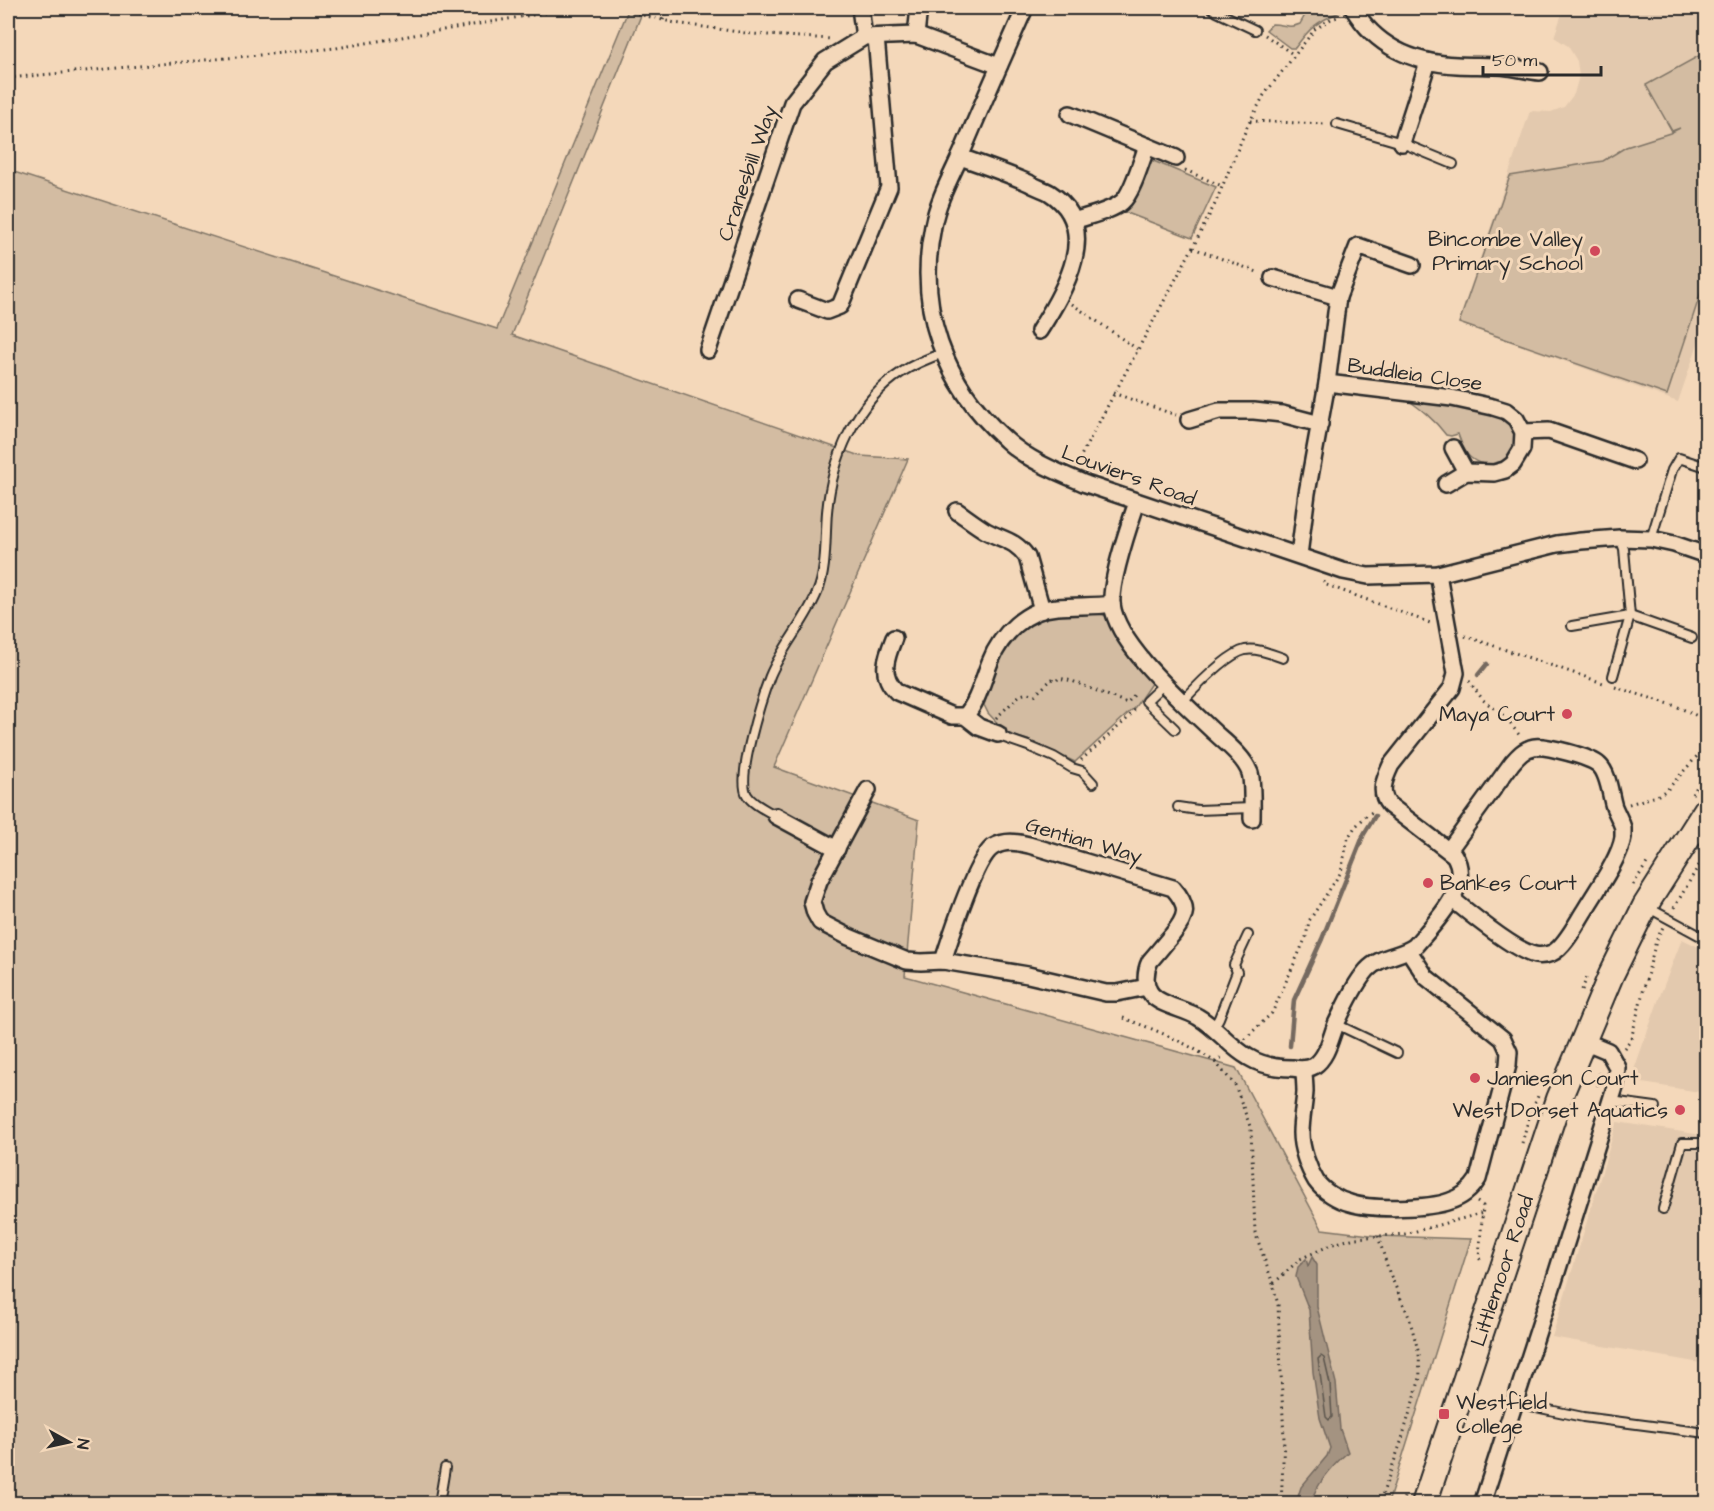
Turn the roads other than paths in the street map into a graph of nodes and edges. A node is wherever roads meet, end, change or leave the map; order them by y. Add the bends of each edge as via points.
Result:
1 (860, 8) edge
2 (919, 8) edge
3 (1025, 8) edge
4 (1212, 8) edge
5 (1354, 9) edge
6 (1255, 30) road end
7 (916, 35) junction
8 (866, 38) junction
9 (1428, 62) junction
10 (999, 66) junction
11 (1540, 72) dead end
12 (1070, 114) dead end
13 (1337, 124) road end
14 (1402, 143) junction
15 (1147, 146) junction
16 (960, 157) junction
17 (1176, 158) road end
18 (1453, 164) dead end
19 (1074, 221) junction
20 (1412, 265) dead end
21 (1272, 278) road end
22 (1338, 297) junction
23 (798, 300) dead end
24 (1039, 331) dead end
25 (708, 350) dead end
26 (943, 353) junction
27 (1327, 383) junction
28 (1189, 420) road end
29 (1320, 424) junction
30 (1523, 432) junction
31 (1453, 448) dead end
32 (1635, 461) dead end
33 (1707, 467) edge
34 (1466, 472) junction
35 (1446, 484) dead end
36 (1137, 502) junction
37 (957, 512) dead end
38 (1620, 538) junction
39 (1651, 539) junction
40 (1299, 555) junction
41 (1707, 555) edge
42 (1438, 574) junction
43 (1112, 604) junction
44 (1042, 610) junction
45 (1630, 616) junction
46 (1572, 626) dead end
47 (894, 638) dead end
48 (1692, 638) dead end
49 (1283, 658) dead end
50 (1613, 676) dead end
51 (1165, 683) junction
52 (1182, 702) junction
53 (964, 716) junction
54 (995, 728) joint
55 (1175, 729) dead end
56 (1093, 783) dead end
57 (868, 790) dead end
58 (1178, 807) dead end
59 (1707, 810) edge
60 (1252, 814) joint
61 (776, 816) joint
62 (837, 849) junction
63 (1449, 850) junction
64 (1452, 899) junction
65 (1645, 906) junction
66 (1248, 935) dead end
67 (1707, 939) edge
68 (1409, 951) junction
69 (943, 961) junction
70 (1147, 987) junction
71 (1336, 1024) junction
72 (1214, 1027) junction
73 (1584, 1041) junction
74 (1397, 1053) dead end
75 (1304, 1069) junction
76 (1611, 1101) junction
77 (1654, 1107) dead end
78 (1707, 1143) edge
79 (1663, 1209) dead end
80 (1516, 1403) junction
81 (1707, 1433) edge
82 (445, 1468) dead end
83 (439, 1503) edge
84 (1425, 1503) edge
85 (1482, 1503) edge

1 - 8 street
2 - 7 street
3 - 10 street, Louviers Road
4 - 6 lane
5 - 9 street via 1383,43
7 - 8 street
7 - 10 street
8 - 23 street via 890,187 840,306 827,311
8 - 25 street, Cranesbill Way via 825,60 792,104
9 - 11 street
9 - 14 street
10 - 16 street, Louviers Road
12 - 15 street
13 - 14 lane
14 - 18 lane
15 - 17 street
15 - 19 street via 1123,202
16 - 19 street via 1049,193 1065,206
16 - 26 street, Louviers Road via 933,224 928,255 933,323
19 - 24 street via 1075,253 1060,296
20 - 22 street, Buddleia Close via 1358,246
21 - 22 street
22 - 27 street, Buddleia Close
26 - 36 street, Louviers Road via 973,404 1007,441 1046,466
26 - 61 lane via 910,367 887,383 852,426 844,443 830,492 818,592 770,675 746,760 743,779 747,796
27 - 29 street, Buddleia Close
27 - 30 street, Buddleia Close via 1493,406 1516,419
28 - 29 street via 1219,411 1254,411
29 - 40 street, Buddleia Close
30 - 32 street via 1550,431
30 - 34 street via 1522,449 1505,470
31 - 34 street
33 - 39 lane via 1678,458
34 - 35 street
36 - 40 street, Louviers Road
36 - 43 street
37 - 44 street via 1023,551
38 - 39 street, Louviers Road
38 - 42 street, Louviers Road via 1557,544
38 - 45 lane
39 - 41 street, Louviers Road
40 - 42 street, Louviers Road via 1368,576
42 - 63 street via 1456,673 1452,688 1391,765 1382,791 1386,802
43 - 44 street
43 - 51 street via 1125,635
44 - 53 street via 1006,633
45 - 46 lane
45 - 48 lane
45 - 50 lane
47 - 53 street via 885,665 890,685 897,692 952,716
49 - 52 lane via 1244,650 1208,676
51 - 52 street
51 - 55 lane via 1146,701
52 - 60 street via 1228,745 1250,774
53 - 54 street via 979,727
54 - 56 lane via 1002,737 1082,771
57 - 62 street
58 - 60 lane
59 - 65 main road, Littlemoor Road
61 - 62 street
62 - 69 street via 819,880 812,902 820,922 908,961
63 - 64 street via 1459,868
63 - 64 street via 1519,755 1540,747 1599,765 1623,829 1614,861 1555,952 1534,955 1523,950
64 - 68 street
65 - 67 lane
65 - 73 main road, Littlemoor Road
66 - 72 lane via 1234,965 1238,972
68 - 71 street via 1377,961 1351,994
68 - 75 street via 1426,977 1503,1040 1509,1052 1478,1179 1466,1194 1436,1205 1391,1207 1350,1203 1330,1194 1317,1182 1303,1149 1300,1134
69 - 70 street via 1106,993
69 - 70 street, Gentian Way via 985,854 992,847 1013,841 1173,888 1180,895 1185,912 1183,922 1150,961
70 - 72 street via 1156,999
71 - 74 lane
71 - 75 street via 1323,1057
72 - 75 street via 1246,1057 1282,1068
73 - 76 street via 1608,1051 1617,1067
73 - 84 main road, Littlemoor Road via 1559,1098
76 - 77 lane
76 - 80 street
78 - 79 lane via 1682,1143
80 - 81 lane via 1583,1418
80 - 85 street
82 - 83 lane

